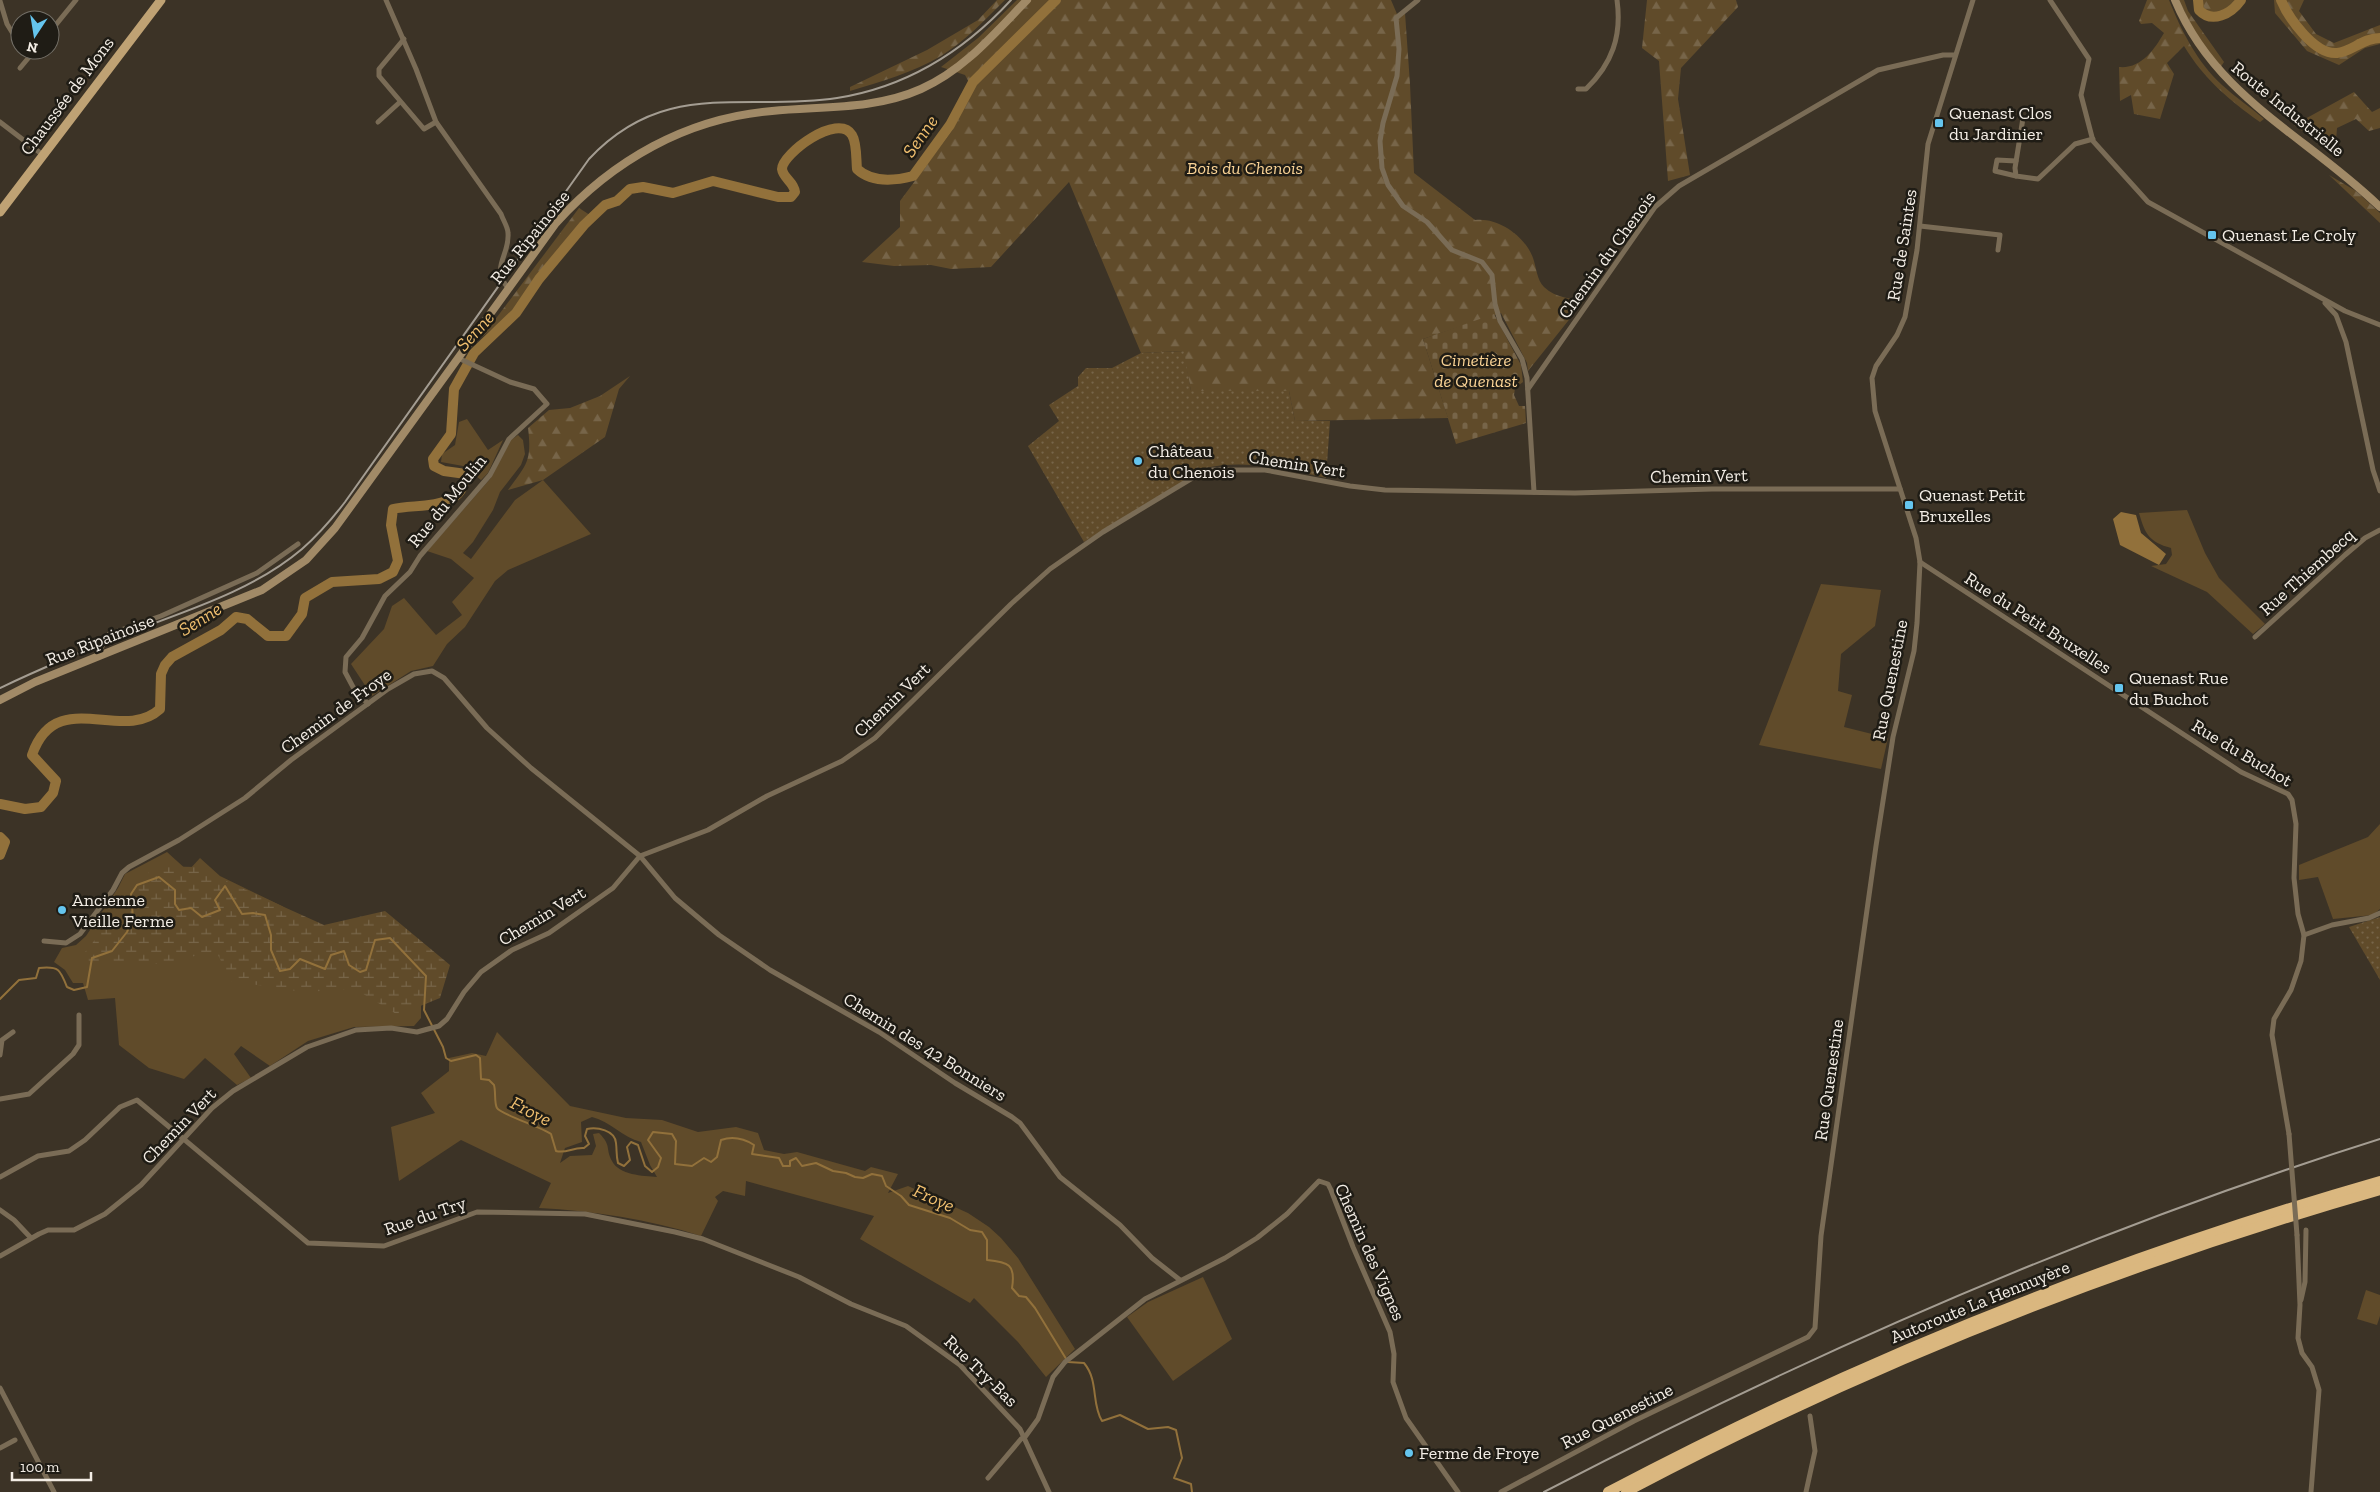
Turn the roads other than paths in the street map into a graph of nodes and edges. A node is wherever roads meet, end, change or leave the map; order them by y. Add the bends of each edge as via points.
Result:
1 (0, 0) edge
2 (76, 0) edge
3 (161, 0) edge
4 (386, 0) edge
5 (1027, 0) edge
6 (1418, 0) edge
7 (1617, 0) edge
8 (1973, 0) edge
9 (2050, 0) edge
10 (2175, 0) edge
11 (60, 20) edge
12 (10, 29) edge
13 (404, 39) junction
14 (1956, 55) junction
15 (27, 60) edge
16 (20, 68) dead end
17 (1578, 90) dead end
18 (400, 102) junction
19 (2023, 118) dead end
20 (0, 122) edge
21 (378, 122) dead end
22 (436, 122) junction
23 (2092, 139) junction
24 (43, 155) junction
25 (2016, 161) junction
26 (2016, 176) junction
27 (2380, 207) edge
28 (0, 212) edge
29 (1920, 226) junction
30 (1998, 250) dead end
31 (508, 288) junction
32 (2322, 299) junction
33 (2380, 325) edge
34 (461, 360) junction
35 (1528, 389) junction
36 (1900, 489) junction
37 (2380, 490) edge
38 (1534, 492) junction
39 (2380, 530) edge
40 (298, 544) dead end
41 (1920, 562) junction
42 (2255, 637) dead end
43 (96, 657) junction
44 (0, 700) edge
45 (368, 704) junction
46 (2167, 722) joint
47 (640, 856) junction
48 (2380, 913) edge
49 (2304, 935) junction
50 (44, 941) dead end
51 (79, 1015) dead end
52 (13, 1032) dead end
53 (0, 1055) edge
54 (0, 1099) edge
55 (183, 1139) junction
56 (0, 1177) edge
57 (2380, 1181) edge
58 (2380, 1190) edge
59 (0, 1210) edge
60 (2306, 1230) dead end
61 (31, 1238) junction
62 (0, 1256) edge
63 (1180, 1280) junction
64 (831, 1293) joint
65 (2300, 1305) junction
66 (0, 1388) edge
67 (1810, 1416) dead end
68 (1025, 1437) junction
69 (15, 1440) dead end
70 (0, 1448) edge
71 (988, 1478) dead end
72 (54, 1492) edge
73 (1049, 1492) edge
74 (1458, 1492) edge
75 (1501, 1492) edge
76 (1608, 1492) edge
77 (1626, 1492) edge
78 (1806, 1492) edge
79 (2311, 1492) edge

1 - 12 street
2 - 11 street
3 - 24 main road, Chaussée de Mons
4 - 13 street
5 - 31 street, Rue Ripainoise via 954,70 900,97 847,107 746,114 701,125 656,144 613,170 572,206
6 - 35 street via 1396,18 1397,76 1380,141 1382,168 1388,185 1403,206 1428,222 1452,250 1482,262 1488,268 1500,321 1525,368
7 - 17 street via 1619,26 1613,52 1596,79 1586,89
8 - 14 street, Rue de Saintes
9 - 23 street via 2089,59 2081,94
10 - 27 street, Route Industrielle via 2198,46 2227,81
13 - 18 street via 378,72
13 - 22 street
14 - 29 street, Rue de Saintes via 1928,144
14 - 35 street, Chemin du Chenois via 1878,70 1679,186 1655,207
15 - 16 street
18 - 21 street
18 - 22 street via 424,129
19 - 25 street
20 - 24 street
22 - 31 street via 501,214 509,231 507,251 499,273
23 - 26 street via 2075,144 2038,179
23 - 32 street via 2148,202
24 - 28 main road, Chaussée de Mons
25 - 26 street
25 - 26 street via 1997,160 1995,172
29 - 30 street via 2000,235
29 - 36 street, Rue de Saintes via 1905,317 1876,366 1872,386 1875,411
31 - 34 street, Rue Ripainoise
32 - 33 street
32 - 37 street via 2341,325
34 - 43 street, Rue Ripainoise via 335,528 306,560 262,590
34 - 45 street, Rue du Moulin via 534,389 547,404 509,439 490,475 410,572 385,596 362,638 346,657 345,672
35 - 38 street
36 - 38 street, Chemin Vert
36 - 41 street, Rue Quenestine
38 - 47 street, Chemin Vert via 1366,489 1266,470 1213,470 1199,474 1103,532 1050,569 859,751 749,805 708,830
39 - 42 street, Rue Thiembecq via 2345,555
40 - 43 street via 257,573 161,616 109,634
41 - 46 street, Rue du Petit Bruxelles
41 - 75 street, Rue Quenestine via 1916,637 1890,752 1821,1236 1815,1330
43 - 44 street, Rue Ripainoise
45 - 47 street, Chemin de Froye via 414,674 424,671 437,673 487,728 530,768
45 - 50 street, Chemin de Froye via 231,808 122,873 113,890 74,940 60,944
46 - 49 street, Rue du Buchot via 2249,777 2282,790 2291,799 2296,824 2294,878
47 - 55 street, Chemin Vert via 613,888 549,933 512,950 481,972 439,1026 418,1032 391,1028 356,1030 307,1047 233,1091
47 - 63 street, Chemin des 42 Bonniers via 685,907 737,949 879,1032 1020,1123 1060,1177
48 - 49 street
49 - 65 street, Rue du Buchot, bridge via 2298,976 2272,1028 2289,1134
51 - 54 street via 79,1045 73,1054 29,1094
52 - 53 street via 2,1040
55 - 56 street, Rue du Try via 137,1100 120,1107 69,1151 38,1156
55 - 61 street, Chemin Vert via 141,1185 105,1214 74,1230 48,1230
55 - 64 street, Rue du Try via 308,1243 384,1246 477,1212 585,1214 703,1239 800,1277
57 - 76 highway, Autoroute La Hennuyère via 2198,1238 1974,1320 1767,1412
58 - 77 highway, Autoroute La Hennuyère via 2198,1246 1976,1328 1769,1420
59 - 61 street
60 - 65 street via 2305,1282
61 - 62 street, Chemin Vert
63 - 68 street, Rue Try-Bas via 1134,1308 1056,1371 1038,1419
63 - 74 street, Chemin des Vignes via 1257,1238 1288,1214 1319,1180 1328,1184 1390,1332 1394,1354 1393,1382 1406,1418
64 - 68 street, Rue Try-Bas via 901,1324 927,1340 968,1372
65 - 79 street via 2299,1346 2312,1367 2319,1390
66 - 72 street
67 - 78 street via 1815,1451
68 - 71 street, Rue Try-Bas
68 - 73 street, Rue Try-Bas
69 - 70 street

